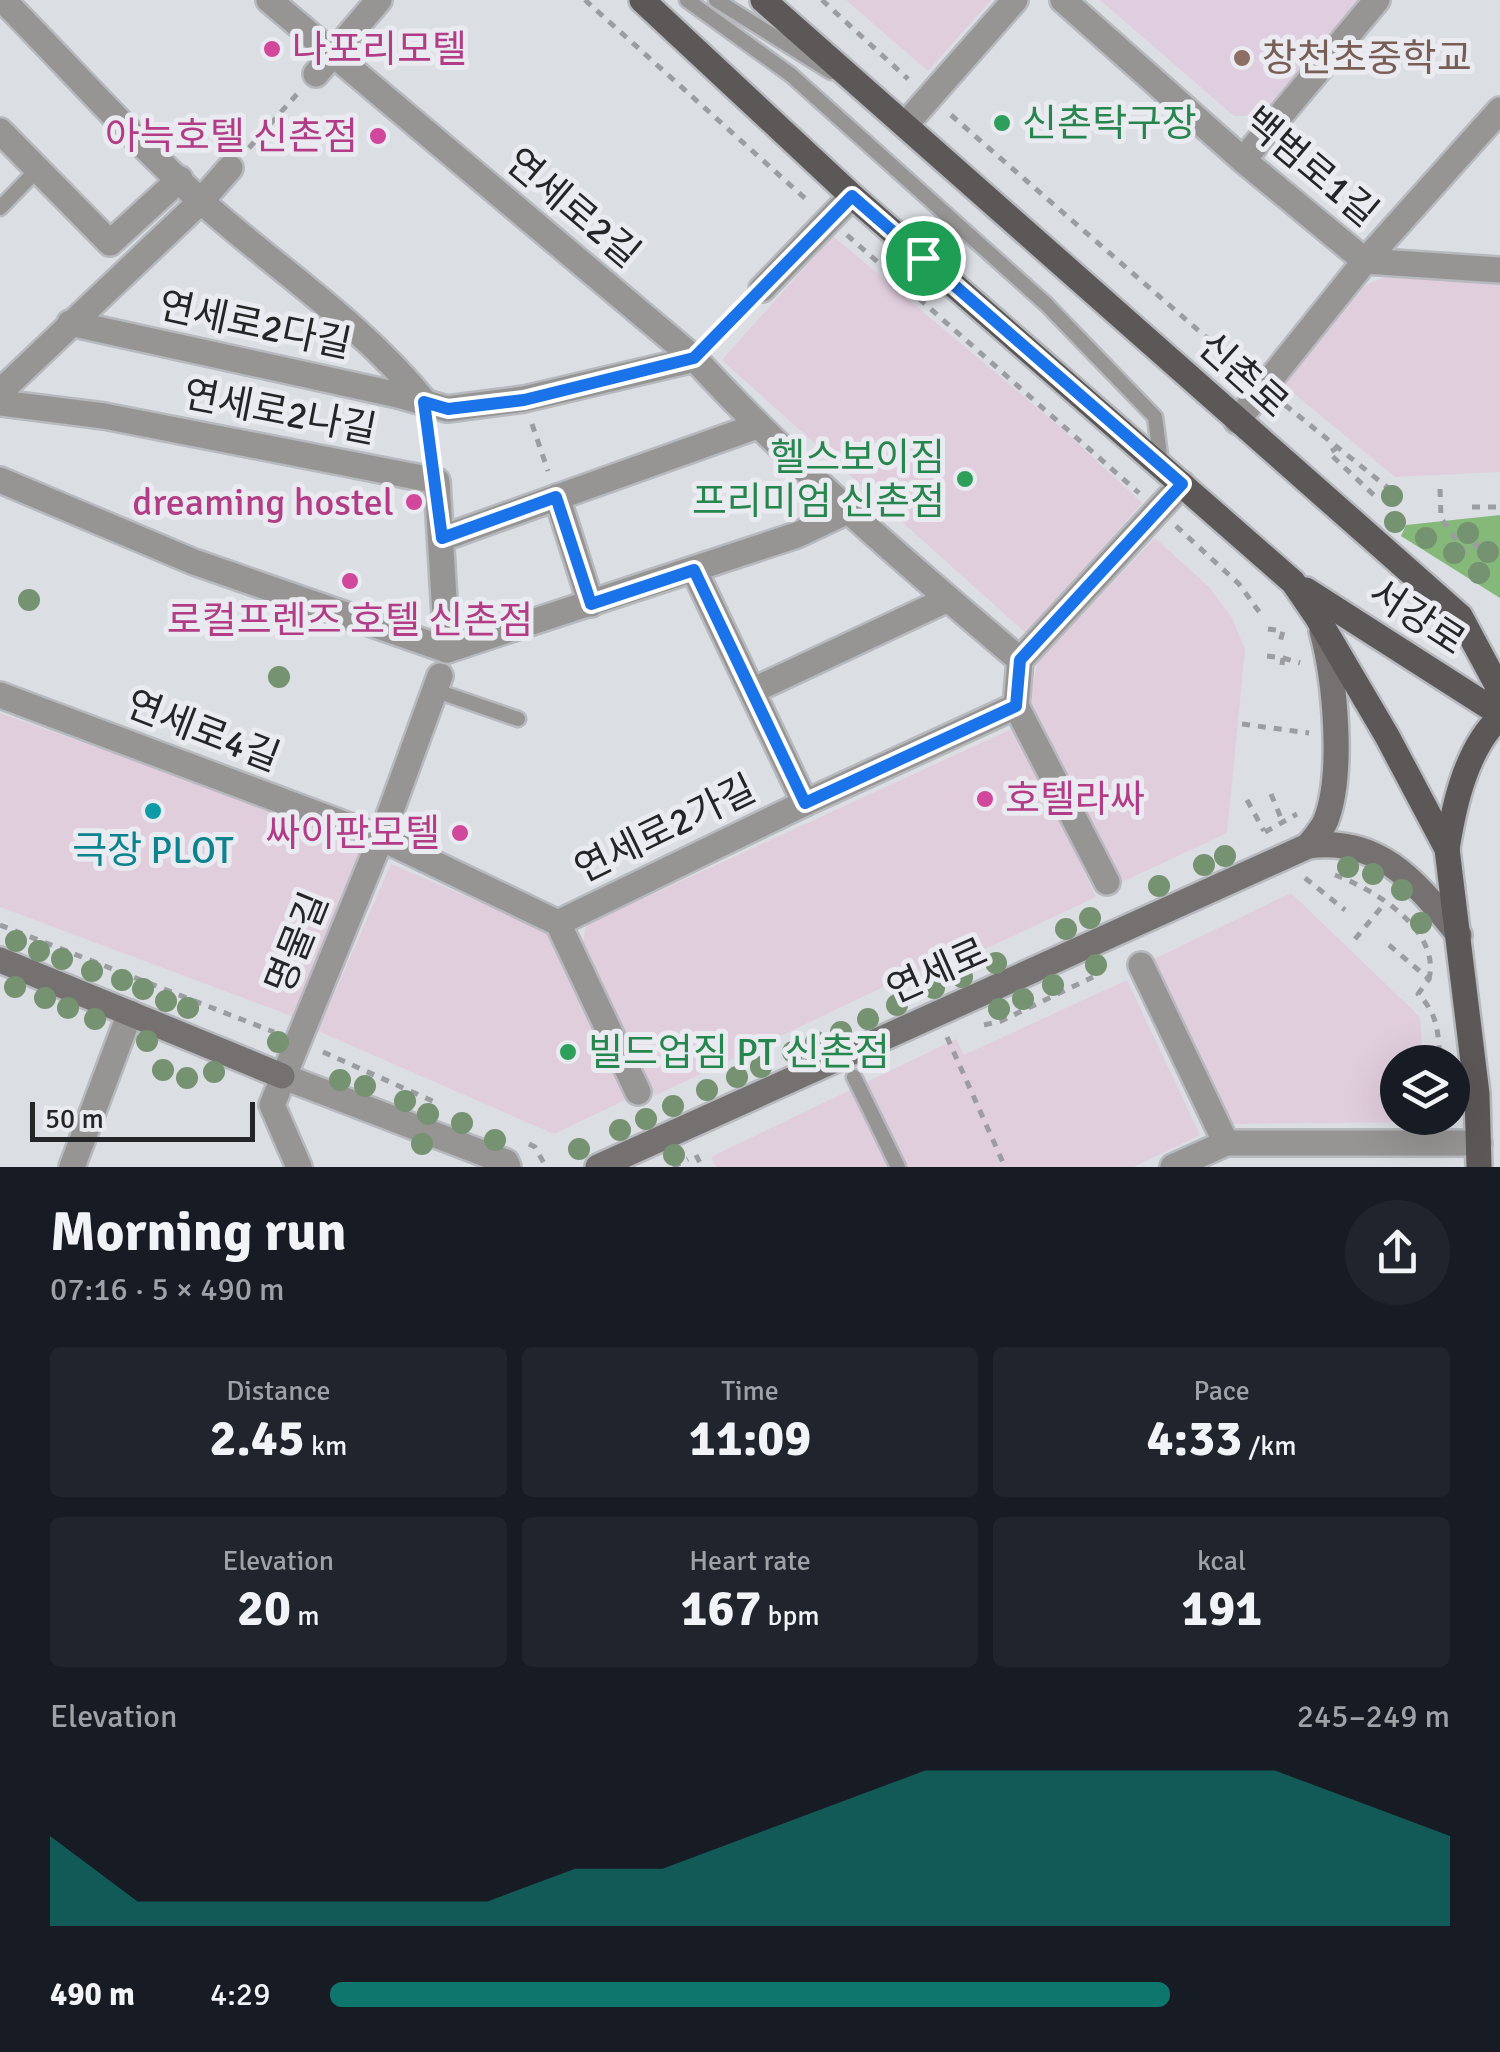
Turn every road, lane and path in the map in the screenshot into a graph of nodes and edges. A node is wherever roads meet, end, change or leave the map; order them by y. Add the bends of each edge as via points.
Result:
1 (3, 0) edge
2 (269, 0) edge
3 (380, 0) edge
4 (584, 0) edge
5 (642, 0) edge
6 (686, 0) edge
7 (716, 0) edge
8 (763, 0) edge
9 (822, 0) edge
10 (1015, 0) edge
11 (1063, 0) edge
12 (1377, 0) edge
13 (324, 65) junction
14 (920, 90) dead end
15 (874, 99) junction
16 (944, 108) dead end
17 (1500, 110) edge
18 (906, 124) junction
19 (0, 131) edge
20 (1243, 160) junction
21 (230, 168) joint
22 (38, 170) junction
23 (180, 179) junction
24 (852, 196) junction
25 (201, 200) junction
26 (812, 205) dead end
27 (0, 208) edge
28 (840, 230) dead end
29 (1365, 261) junction
30 (1500, 270) edge
31 (762, 289) joint
32 (70, 323) junction
33 (694, 358) junction
34 (1255, 379) dead end
35 (0, 392) edge
36 (1278, 399) dead end
37 (524, 400) junction
38 (424, 402) junction
39 (0, 403) edge
40 (1238, 421) junction
41 (756, 426) junction
42 (1338, 447) junction
43 (1162, 467) junction
44 (0, 480) edge
45 (437, 481) junction
46 (1182, 484) junction
47 (1440, 490) dead end
48 (1392, 491) dead end
49 (1376, 496) dead end
50 (556, 497) junction
51 (1145, 498) dead end
52 (1472, 507) dead end
53 (1500, 507) edge
54 (848, 511) junction
55 (1171, 522) dead end
56 (442, 538) junction
57 (1483, 541) dead end
58 (694, 570) junction
59 (1293, 582) junction
60 (948, 599) junction
61 (591, 604) junction
62 (1260, 613) dead end
63 (1460, 616) junction
64 (1318, 617) junction
65 (1268, 629) dead end
66 (1280, 642) dead end
67 (448, 650) junction
68 (1500, 650) edge
69 (1267, 656) dead end
70 (1020, 660) junction
71 (1282, 665) dead end
72 (439, 683) joint
73 (752, 691) junction
74 (0, 695) edge
75 (1500, 702) edge
76 (1016, 706) junction
77 (1500, 716) edge
78 (518, 719) dead end
79 (1242, 724) dead end
80 (1317, 734) dead end
81 (1271, 794) dead end
82 (1248, 800) dead end
83 (805, 803) junction
84 (1283, 824) dead end
85 (380, 838) junction
86 (1270, 842) dead end
87 (1308, 846) junction
88 (1447, 849) junction
89 (1318, 873) dead end
90 (1331, 874) dead end
91 (1304, 878) junction
92 (1107, 882) dead end
93 (1288, 882) dead end
94 (1385, 903) junction
95 (1345, 910) dead end
96 (558, 923) junction
97 (0, 925) edge
98 (1459, 935) junction
99 (1355, 939) dead end
100 (1390, 945) dead end
101 (0, 960) edge
102 (1141, 966) dead end
103 (1428, 979) junction
104 (130, 1013) junction
105 (946, 1035) dead end
106 (286, 1037) dead end
107 (1439, 1045) edge
108 (282, 1076) junction
109 (854, 1077) dead end
110 (638, 1092) dead end
111 (1226, 1143) junction
112 (1479, 1155) edge
113 (696, 1156) dead end
114 (294, 1165) edge
115 (72, 1167) edge
116 (508, 1167) edge
117 (598, 1167) edge
118 (702, 1167) edge
119 (898, 1167) edge
120 (1006, 1167) edge
121 (1173, 1167) edge

1 - 23 street, 연세로2다길
2 - 13 street, 연세로2길
3 - 13 street
4 - 26 path
5 - 24 main road
6 - 43 lane via 791,75 1046,304 1154,417
7 - 15 lane
8 - 15 main road, 신촌로
9 - 14 path
10 - 18 street
11 - 20 street, 백범로1길
12 - 20 street
13 - 21 path
13 - 33 street, 연세로2길
15 - 18 main road, 신촌로
16 - 34 path
17 - 29 street
18 - 40 main road, 신촌로
19 - 22 street
20 - 29 street, 백범로1길
21 - 25 street
22 - 23 street via 110,243
22 - 27 lane
23 - 25 street, 연세로2다길
24 - 31 street
24 - 43 main road
25 - 32 street, 연세로2다길
25 - 38 street, 연세로2다길
28 - 51 path
29 - 30 street, 백범로1길
29 - 40 street
31 - 33 path
32 - 35 street, 연세로2다길
32 - 38 street, 연세로2다길
33 - 37 street, 연세로2다길
33 - 41 street, 연세로2길
36 - 42 path
37 - 38 street, 연세로2다길 via 448,409
37 - 50 path
38 - 45 path
39 - 45 street, 연세로2나길 via 104,416
40 - 63 main road, 신촌로
41 - 50 street
41 - 54 street, 연세로2길
42 - 48 path
42 - 49 path via 1329,453
43 - 46 main road
44 - 67 street via 194,562
45 - 56 street
46 - 59 main road
46 - 70 street
47 - 57 path via 1441,518 1466,552
50 - 56 street
50 - 61 street
52 - 53 path
54 - 58 street
54 - 60 street, 연세로2길
55 - 62 path via 1239,584
56 - 67 street
58 - 61 street
58 - 73 street, 연세로2가길
59 - 64 main road
59 - 77 main road, 서강로
60 - 70 street, 연세로2길
60 - 73 street
61 - 67 street
63 - 68 main road, 서강로
63 - 75 main road, 신촌로 via 1498,685
64 - 87 street via 1329,656 1335,746 1327,819
64 - 88 main road
65 - 66 path via 1282,630
69 - 71 path via 1283,658
70 - 76 street
72 - 78 lane
72 - 85 street
73 - 83 street, 연세로2가길
74 - 85 street, 연세로4길
76 - 83 street, 연세로2가길
76 - 92 street
77 - 88 main road via 1479,744 1453,807
79 - 80 path
81 - 84 path
82 - 86 path
83 - 96 street, 연세로2가길
85 - 96 street, 연세로4길
85 - 108 street, 명물길
87 - 98 street via 1330,843 1373,854 1416,884
87 - 117 street, 연세로
88 - 98 main road
89 - 91 path
90 - 94 path
91 - 93 path
91 - 95 path
94 - 99 path
94 - 103 path via 1423,942 1432,967
96 - 110 street
97 - 106 path
98 - 112 main road
100 - 103 path
101 - 104 street
102 - 111 street
103 - 107 path via 1418,994 1433,1009
104 - 108 street
104 - 115 street
105 - 120 path
108 - 114 street, 명물길 via 272,1105
108 - 116 street
109 - 119 lane
111 - 112 street
111 - 121 street
113 - 118 path

